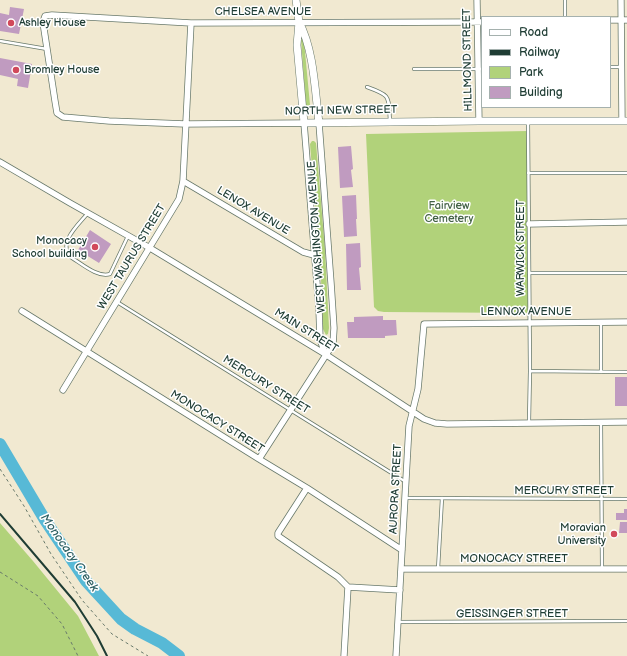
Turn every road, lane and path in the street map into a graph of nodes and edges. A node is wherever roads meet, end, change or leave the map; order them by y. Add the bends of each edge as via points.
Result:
1 (296, 0) edge
2 (477, 0) edge
3 (565, 0) edge
4 (621, 0) edge
5 (565, 16) edge
6 (611, 20) edge
7 (624, 20) edge
8 (299, 22) junction
9 (480, 22) edge
10 (191, 23) junction
11 (0, 41) edge
12 (47, 49) junction
13 (624, 59) edge
14 (611, 67) edge
15 (622, 67) junction
16 (414, 69) dead end
17 (480, 69) edge
18 (367, 87) dead end
19 (479, 121) junction
20 (528, 121) junction
21 (624, 121) edge
22 (390, 122) junction
23 (304, 123) junction
24 (319, 123) junction
25 (185, 124) junction
26 (0, 162) edge
27 (528, 173) junction
28 (627, 173) edge
29 (183, 181) junction
30 (88, 213) junction
31 (627, 222) edge
32 (529, 224) junction
33 (128, 236) junction
34 (150, 248) junction
35 (314, 255) junction
36 (529, 273) junction
37 (627, 273) edge
38 (117, 302) junction
39 (22, 311) dead end
40 (529, 322) junction
41 (601, 322) junction
42 (627, 322) edge
43 (424, 324) joint
44 (87, 352) junction
45 (326, 354) junction
46 (530, 371) junction
47 (602, 372) junction
48 (627, 372) edge
49 (63, 390) dead end
50 (290, 411) junction
51 (414, 411) junction
52 (627, 422) edge
53 (529, 423) junction
54 (601, 423) junction
55 (258, 459) junction
56 (0, 469) edge
57 (406, 482) junction
58 (307, 488) junction
59 (406, 498) junction
60 (442, 498) junction
61 (601, 499) junction
62 (627, 499) edge
63 (402, 550) junction
64 (401, 569) junction
65 (438, 569) junction
66 (602, 569) junction
67 (627, 569) edge
68 (0, 572) edge
69 (348, 587) junction
70 (400, 590) junction
71 (627, 621) edge
72 (398, 622) junction
73 (78, 656) edge
74 (148, 656) edge
75 (344, 656) edge
76 (396, 656) edge

1 - 8 street
2 - 9 street, HILLMOND STREET
3 - 5 lane
4 - 7 street
6 - 7 street
7 - 13 street
8 - 9 street, CHELSEA AVENUE
8 - 10 street, CHELSEA AVENUE
8 - 23 street via 297,45
8 - 24 street via 306,35 310,53
9 - 17 street, HILLMOND STREET
10 - 12 street, CHELSEA AVENUE via 45,16 43,22
10 - 25 street, WEST TAURUS STREET
11 - 12 lane
12 - 25 street, NORTH NEW STREET via 57,112 63,117
13 - 15 street
14 - 15 lane
15 - 21 street
16 - 17 lane
17 - 19 street, HILLMOND STREET
18 - 22 lane via 384,93 387,97
19 - 20 street, NORTH NEW STREET
19 - 22 street, NORTH NEW STREET
20 - 21 street, NORTH NEW STREET
20 - 27 lane, WARWICK STREET
22 - 24 street, NORTH NEW STREET
23 - 24 street, NORTH NEW STREET
23 - 25 street, NORTH NEW STREET
23 - 35 street, WEST WASHINGTON AVENUE
24 - 45 street, WEST WASHINGTON AVENUE via 334,328 333,344
25 - 29 street, WEST TAURUS STREET
26 - 30 street, MAIN STREET
27 - 28 lane
27 - 32 lane, WARWICK STREET
29 - 34 street, WEST TAURUS STREET via 179,199
29 - 35 street, LENOX AVENUE via 303,252
30 - 33 street, MAIN STREET
30 - 33 lane via 68,239 66,247 72,258 98,273 110,274
31 - 32 street
32 - 36 lane, WARWICK STREET
33 - 34 street, MAIN STREET
34 - 38 street, WEST TAURUS STREET
34 - 45 street, MAIN STREET
35 - 45 street, WEST WASHINGTON AVENUE via 320,339
36 - 37 lane
36 - 40 lane, WARWICK STREET
38 - 44 street, WEST TAURUS STREET
38 - 50 lane, MERCURY STREET
39 - 44 street, MONOCACY STREET
40 - 41 street, LENNOX AVENUE
40 - 43 street, LENNOX AVENUE
40 - 46 lane, WARWICK STREET
41 - 42 street, LENNOX AVENUE
41 - 47 lane
43 - 51 street, AURORA STREET via 421,369
44 - 49 street, WEST TAURUS STREET
44 - 55 street, MONOCACY STREET
45 - 50 street
45 - 51 street, MAIN STREET
46 - 47 lane
46 - 53 lane, WARWICK STREET
47 - 48 lane
50 - 55 street
50 - 57 lane, MERCURY STREET
51 - 53 street, MAIN STREET via 435,423
51 - 57 street, AURORA STREET via 409,426
52 - 54 street, MAIN STREET
53 - 54 street, MAIN STREET
54 - 61 lane
55 - 58 street, MONOCACY STREET
56 - 74 path via 82,600 112,634
57 - 59 street, AURORA STREET
58 - 63 street, MONOCACY STREET
58 - 69 street via 278,536 338,577
59 - 60 lane, MERCURY STREET
59 - 63 street, AURORA STREET
60 - 61 lane, MERCURY STREET
60 - 65 lane
61 - 62 lane, MERCURY STREET
61 - 66 lane
63 - 64 street, AURORA STREET
64 - 65 street, MONOCACY STREET
64 - 70 street, AURORA STREET
65 - 66 street, MONOCACY STREET
66 - 67 street, MONOCACY STREET
68 - 73 path via 38,596 62,624
69 - 70 street
69 - 75 street
70 - 72 street, AURORA STREET
71 - 72 lane, GEISSINGER STREET
72 - 76 street, AURORA STREET

